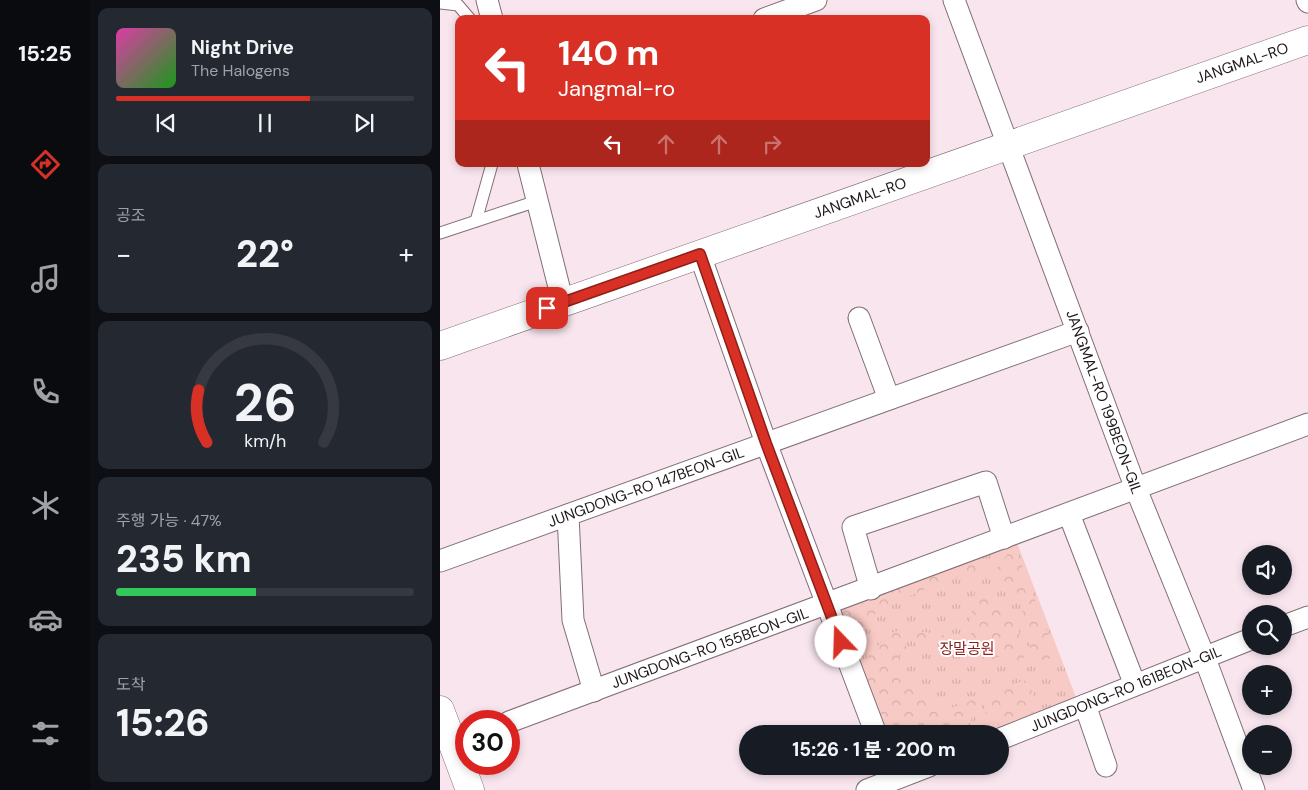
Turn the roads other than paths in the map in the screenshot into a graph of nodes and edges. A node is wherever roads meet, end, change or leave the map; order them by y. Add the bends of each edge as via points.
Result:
1 (487, 0) edge
2 (816, 0) edge
3 (954, 0) edge
4 (440, 3) edge
5 (467, 15) edge
6 (491, 15) edge
7 (775, 15) edge
8 (1308, 40) edge
9 (1009, 145) junction
10 (491, 167) edge
11 (529, 167) edge
12 (537, 201) junction
13 (476, 221) junction
14 (440, 233) edge
15 (700, 254) junction
16 (563, 303) junction
17 (859, 318) dead end
18 (1078, 332) junction
19 (440, 346) edge
20 (889, 399) junction
21 (1308, 424) edge
22 (766, 443) junction
23 (1136, 489) junction
24 (1068, 514) junction
25 (568, 515) junction
26 (1002, 533) junction
27 (440, 561) edge
28 (869, 581) junction
29 (827, 605) junction
30 (1308, 617) edge
31 (1292, 623) edge
32 (1242, 642) edge
33 (1204, 656) junction
34 (1136, 685) junction
35 (594, 691) junction
36 (1085, 705) junction
37 (440, 710) edge
38 (520, 718) edge
39 (873, 725) edge
40 (455, 734) edge
41 (1009, 735) edge
42 (1106, 766) dead end
43 (467, 775) edge
44 (893, 779) edge
45 (470, 790) edge
46 (867, 790) edge
47 (1254, 790) edge

1 - 6 street
2 - 7 street
3 - 9 street, JANGMAL-RO 199BEON-GIL
4 - 5 lane via 458,5
8 - 9 street, JANGMAL-RO
9 - 15 street, JANGMAL-RO
9 - 18 street, JANGMAL-RO 199BEON-GIL
10 - 13 lane
11 - 12 street
12 - 13 lane
12 - 16 street
13 - 14 lane
15 - 16 street, JANGMAL-RO
15 - 22 street
16 - 19 street, JANGMAL-RO
17 - 20 street
18 - 20 street, JUNGDONG-RO 147BEON-GIL
18 - 23 street, JANGMAL-RO 199BEON-GIL
20 - 22 street, JUNGDONG-RO 147BEON-GIL
21 - 23 street, JUNGDONG-RO 155BEON-GIL
22 - 25 street, JUNGDONG-RO 147BEON-GIL
22 - 29 street
23 - 24 street, JUNGDONG-RO 155BEON-GIL
23 - 33 street, JANGMAL-RO 199BEON-GIL
24 - 26 street, JUNGDONG-RO 155BEON-GIL
24 - 34 street
25 - 27 street, JUNGDONG-RO 147BEON-GIL
25 - 35 street via 573,620
26 - 28 street, JUNGDONG-RO 155BEON-GIL
26 - 28 street via 986,482 853,527
28 - 29 street, JUNGDONG-RO 155BEON-GIL
29 - 35 street, JUNGDONG-RO 155BEON-GIL
29 - 39 street
30 - 31 street
32 - 33 street, JUNGDONG-RO 161BEON-GIL
33 - 34 street, JUNGDONG-RO 161BEON-GIL
33 - 47 street, JANGMAL-RO 199BEON-GIL
34 - 36 street, JUNGDONG-RO 161BEON-GIL
35 - 38 street, JUNGDONG-RO 155BEON-GIL
36 - 41 street, JUNGDONG-RO 161BEON-GIL
36 - 42 street
37 - 40 street
43 - 45 street
44 - 46 street

